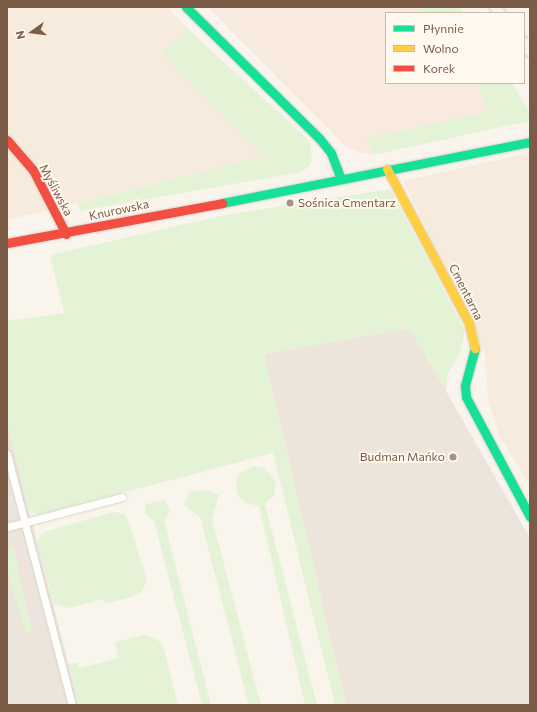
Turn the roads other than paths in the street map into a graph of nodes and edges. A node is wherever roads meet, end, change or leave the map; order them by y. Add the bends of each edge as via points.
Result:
1 (186, 7) edge
2 (7, 140) edge
3 (530, 142) edge
4 (388, 169) junction
5 (341, 179) junction
6 (66, 234) junction
7 (7, 243) edge
8 (7, 454) edge
9 (122, 497) dead end
10 (530, 517) edge
11 (25, 522) junction
12 (7, 527) edge
13 (72, 705) edge

1 - 5 street via 318,138 331,153
2 - 6 street, Myśliwska via 33,170
3 - 4 street, Knurowska
4 - 5 street, Knurowska
4 - 10 street, Cmentarna via 469,323 476,345 465,386 466,397
5 - 6 street, Knurowska
6 - 7 street, Knurowska
8 - 11 lane
9 - 11 lane
11 - 12 lane
11 - 13 lane

